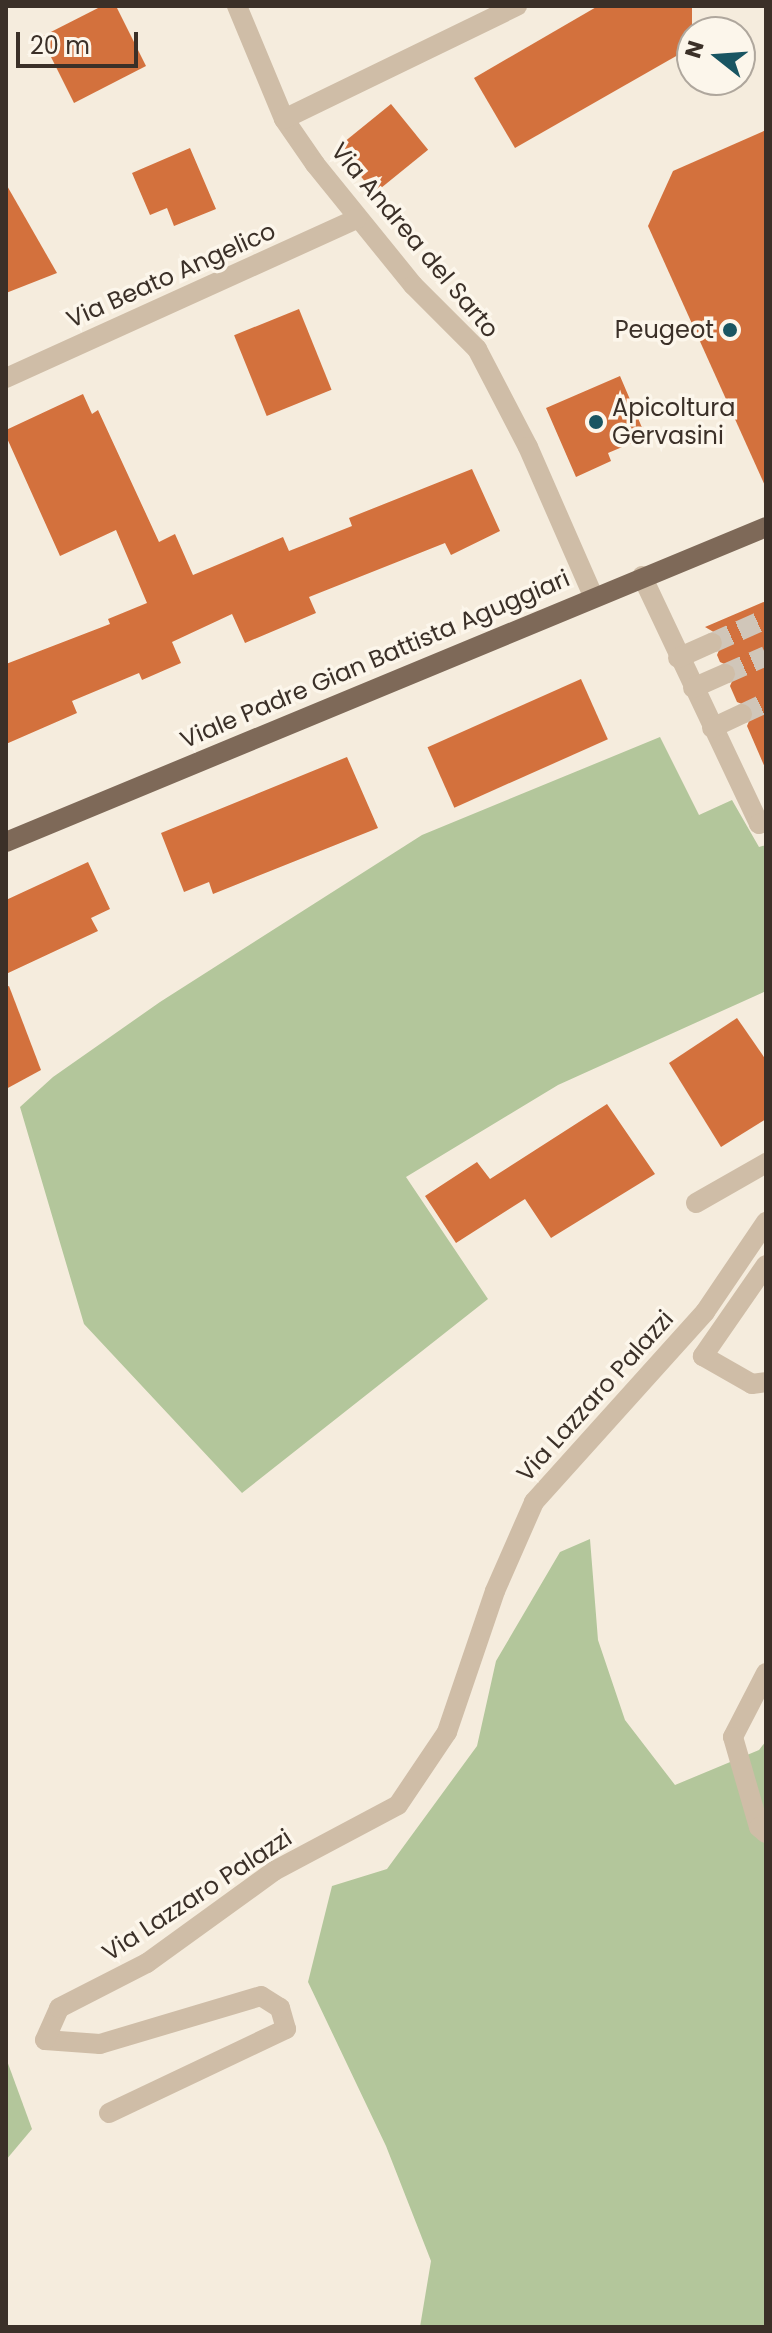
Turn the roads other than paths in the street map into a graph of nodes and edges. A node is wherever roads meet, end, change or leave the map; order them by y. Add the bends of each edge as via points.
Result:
1 (237, 6) edge
2 (517, 6) edge
3 (284, 119) junction
4 (357, 219) junction
5 (6, 378) edge
6 (766, 527) edge
7 (642, 576) junction
8 (593, 596) junction
9 (712, 643) tunnel mouth
10 (678, 658) junction
11 (725, 674) tunnel mouth
12 (693, 688) junction
13 (742, 714) tunnel mouth
14 (712, 728) junction
15 (766, 821) edge
16 (6, 842) edge
17 (766, 1163) edge
18 (696, 1203) dead end
19 (766, 1222) edge
20 (766, 1265) edge
21 (766, 1382) edge
22 (766, 1673) edge
23 (766, 1833) edge
24 (109, 2113) dead end

1 - 3 street, Via Andrea del Sarto
2 - 3 street
3 - 4 street, Via Andrea del Sarto
4 - 5 street, Via Beato Angelico
4 - 8 street, Via Andrea del Sarto via 477,349 528,447
6 - 7 main road, Viale Padre Gian Battista Aguggiari
7 - 8 main road, Viale Padre Gian Battista Aguggiari
7 - 10 street
8 - 16 main road, Viale Padre Gian Battista Aguggiari
9 - 10 street
10 - 12 street
11 - 12 street
12 - 14 street
13 - 14 street
14 - 15 street via 759,824
17 - 18 street
19 - 24 street, Via Lazzaro Palazzi via 705,1312 534,1502 495,1591 447,1732 398,1805 274,1871 147,1963 59,2008 45,2040 100,2044 261,1996 280,2008 286,2029
20 - 21 street via 703,1356 752,1384
22 - 23 street via 733,1737 759,1827

